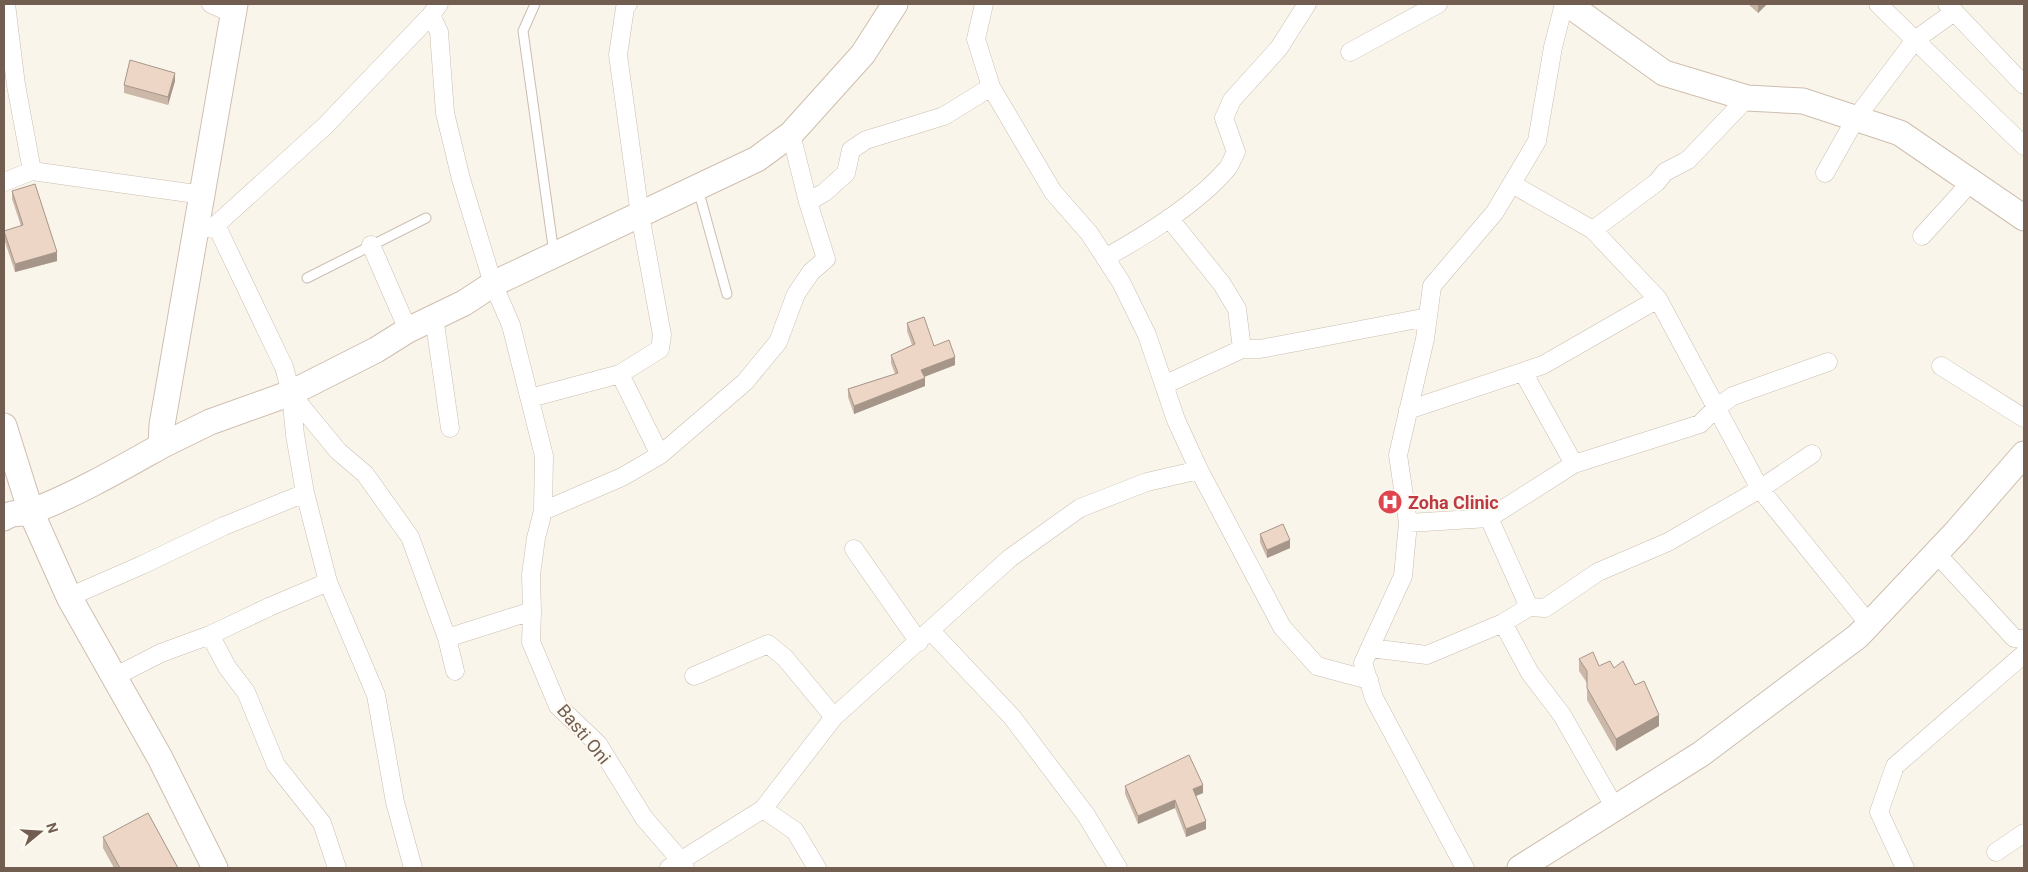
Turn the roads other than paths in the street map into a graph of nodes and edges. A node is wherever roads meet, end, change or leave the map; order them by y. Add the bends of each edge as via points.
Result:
1 (6, 4) edge
2 (211, 4) edge
3 (535, 4) edge
4 (628, 4) edge
5 (895, 4) edge
6 (984, 4) edge
7 (1307, 4) edge
8 (1438, 4) edge
9 (1564, 4) edge
10 (1568, 4) edge
11 (1878, 4) edge
12 (1950, 8) edge
13 (235, 9) edge
14 (435, 9) edge
15 (1915, 40) junction
16 (1350, 52) dead end
17 (2024, 85) edge
18 (991, 87) junction
19 (1747, 98) junction
20 (1856, 118) junction
21 (791, 134) junction
22 (2024, 146) edge
23 (32, 171) junction
24 (1825, 173) dead end
25 (4, 182) edge
26 (1971, 182) junction
27 (1512, 184) junction
28 (698, 188) junction
29 (203, 195) junction
30 (808, 202) junction
31 (640, 215) junction
32 (426, 218) dead end
33 (1169, 218) junction
34 (2024, 218) edge
35 (206, 229) junction
36 (1593, 230) junction
37 (1922, 236) dead end
38 (371, 246) junction
39 (555, 256) junction
40 (1105, 258) junction
41 (307, 278) dead end
42 (493, 284) junction
43 (727, 294) dead end
44 (1658, 299) junction
45 (434, 317) junction
46 (1428, 317) junction
47 (408, 330) junction
48 (1242, 349) junction
49 (1828, 362) dead end
50 (1941, 366) dead end
51 (1523, 372) junction
52 (620, 374) junction
53 (1164, 385) junction
54 (291, 393) junction
55 (530, 398) junction
56 (1717, 407) junction
57 (1408, 410) junction
58 (2024, 418) edge
59 (4, 426) edge
60 (450, 428) dead end
61 (161, 446) junction
62 (1812, 454) dead end
63 (2024, 454) edge
64 (660, 456) junction
65 (1574, 464) junction
66 (1199, 470) junction
67 (1760, 489) junction
68 (305, 493) junction
69 (543, 511) junction
70 (31, 512) junction
71 (4, 518) edge
72 (1489, 518) junction
73 (1408, 523) junction
74 (854, 549) dead end
75 (1936, 553) junction
76 (328, 582) junction
77 (69, 597) junction
78 (1530, 607) junction
79 (532, 611) junction
80 (1503, 623) junction
81 (1869, 624) junction
82 (210, 634) junction
83 (925, 637) junction
84 (447, 638) junction
85 (2024, 639) edge
86 (1370, 648) junction
87 (2024, 654) edge
88 (455, 671) dead end
89 (694, 676) dead end
90 (114, 678) junction
91 (1368, 680) junction
92 (834, 718) junction
93 (1615, 808) junction
94 (763, 809) junction
95 (2024, 833) edge
96 (1996, 852) dead end
97 (679, 866) edge
98 (215, 868) edge
99 (337, 868) edge
100 (413, 868) edge
101 (817, 868) edge
102 (1118, 868) edge
103 (1465, 868) edge
104 (1520, 868) edge
105 (1905, 868) edge

1 - 23 street via 16,85
2 - 13 street
3 - 39 lane via 523,31
4 - 31 street via 624,8 618,55
5 - 21 street via 863,54
6 - 18 street via 976,39
7 - 33 street via 1278,48 1232,100 1224,118 1236,152 1228,168
8 - 16 street
9 - 27 street via 1536,141
10 - 19 street via 1664,73
11 - 15 street
12 - 15 street
12 - 17 street
13 - 29 street
14 - 35 street via 325,126
14 - 42 street, Basti Oni via 445,113
15 - 20 street
15 - 22 street
18 - 30 street via 944,116 866,140 851,150 846,173
18 - 40 street via 1053,192
19 - 20 street via 1803,101
19 - 36 street via 1688,160 1665,172 1657,182
20 - 24 street
20 - 26 street via 1900,133
21 - 28 street via 757,159
21 - 30 street
23 - 25 street
23 - 29 street
26 - 34 street
26 - 37 street
27 - 36 street
27 - 46 street via 1495,212 1432,286
28 - 31 street
28 - 43 lane
29 - 35 street
30 - 64 street via 826,259 811,272 796,294 778,342 746,382
31 - 39 street
31 - 52 street via 662,335 660,348
32 - 38 lane
33 - 40 street
33 - 48 street via 1222,284 1236,309
35 - 54 street via 284,367
35 - 61 street via 162,426
36 - 44 street
38 - 41 lane
38 - 47 street
39 - 42 street
40 - 53 street via 1121,282 1147,336
42 - 45 street
42 - 55 street, Basti Oni via 511,325
44 - 51 street via 1543,365
44 - 56 street
45 - 47 street
45 - 60 street
46 - 48 street via 1260,349
46 - 57 street
47 - 54 street
48 - 53 street
49 - 56 street via 1733,396
50 - 58 street
51 - 57 street
51 - 65 street
52 - 55 street
52 - 64 street
53 - 66 street
54 - 61 street via 210,422
54 - 68 street
54 - 84 street via 338,451 365,474 410,537
55 - 69 street, Basti Oni via 544,456
56 - 65 street via 1700,424
56 - 67 street
57 - 73 street via 1398,455
59 - 70 street
61 - 70 street
62 - 67 street
63 - 75 street
64 - 69 street via 622,477
65 - 72 street
66 - 83 street via 1147,482 1080,508 1010,558
66 - 91 street via 1282,627 1317,666
67 - 78 street via 1668,542 1598,572 1545,608
67 - 81 street
68 - 76 street
68 - 77 street
69 - 79 street, Basti Oni via 531,575
70 - 71 street via 10,513
70 - 77 street
72 - 73 street
72 - 78 street
73 - 86 street via 1403,576
74 - 83 street
75 - 81 street
75 - 85 street via 2014,638
76 - 82 street
76 - 100 street via 376,695 395,802
77 - 90 street
78 - 80 street
79 - 84 street
79 - 97 street, Basti Oni via 531,642 558,706 598,744 644,818
80 - 86 street via 1427,655
80 - 93 street via 1530,673 1562,715
81 - 93 street via 1858,636 1701,754
82 - 90 street via 161,653
82 - 99 street via 227,667 246,692 276,765 322,823
83 - 92 street
83 - 102 street via 1012,717 1086,815
84 - 88 street
86 - 91 street via 1363,663
87 - 105 street via 1896,766 1879,812
89 - 92 street via 768,644 785,658
90 - 98 street via 160,758
91 - 103 street via 1374,698
92 - 94 street
93 - 104 street
94 - 97 street
94 - 101 street via 795,831
95 - 96 street

